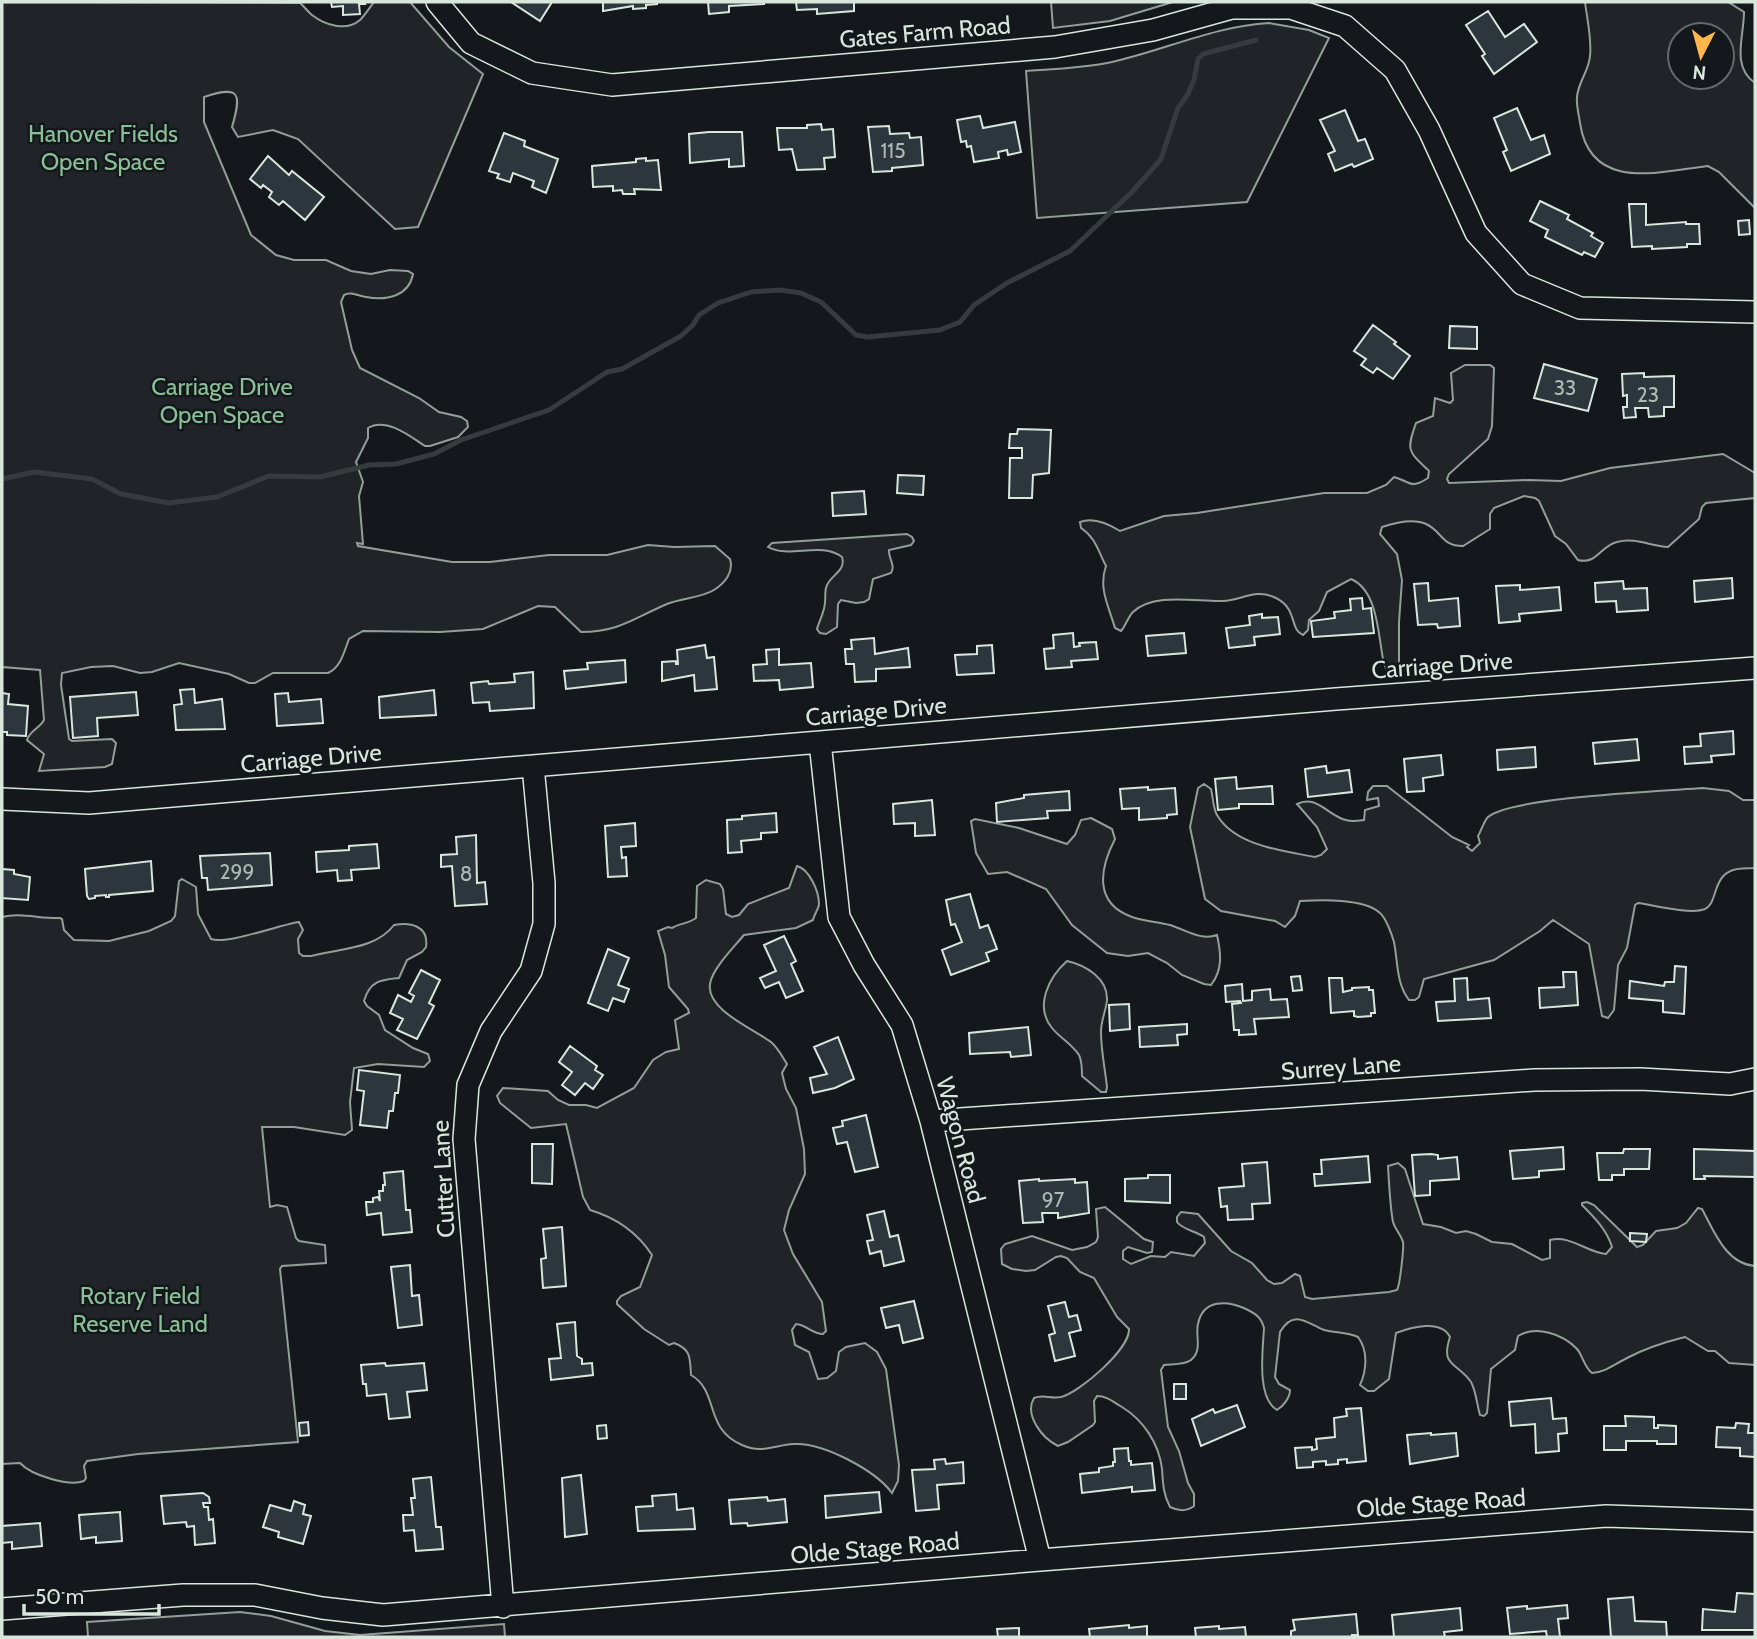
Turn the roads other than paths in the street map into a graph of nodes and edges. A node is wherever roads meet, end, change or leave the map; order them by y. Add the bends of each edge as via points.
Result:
1 (437, 2) edge
2 (1755, 312) edge
3 (1755, 668) edge
4 (820, 742) junction
5 (533, 766) junction
6 (2, 799) edge
7 (1755, 1079) edge
8 (931, 1121) junction
9 (1755, 1521) edge
10 (1040, 1560) junction
11 (503, 1607) junction
12 (2, 1609) edge

1 - 2 street, Gates Farm Road via 471,43 532,73 612,85 1055,47 1153,30 1232,8 1291,8 1345,26 1395,70 1429,130 1476,233 1522,285 1580,308
3 - 4 street, Carriage Drive
4 - 5 street, Carriage Drive
4 - 8 street, Wagon Road via 839,917 902,1025
5 - 6 street, Carriage Drive via 89,803
5 - 11 street, Cutter Lane via 544,924 531,971 491,1031 468,1085 464,1139
7 - 8 street, Surrey Lane via 1730,1084 1534,1080
8 - 10 street, Wagon Road
9 - 10 street, Olde Stage Road via 1606,1516
10 - 11 street, Olde Stage Road
11 - 12 street, Olde Stage Road via 383,1615 255,1595 183,1595

